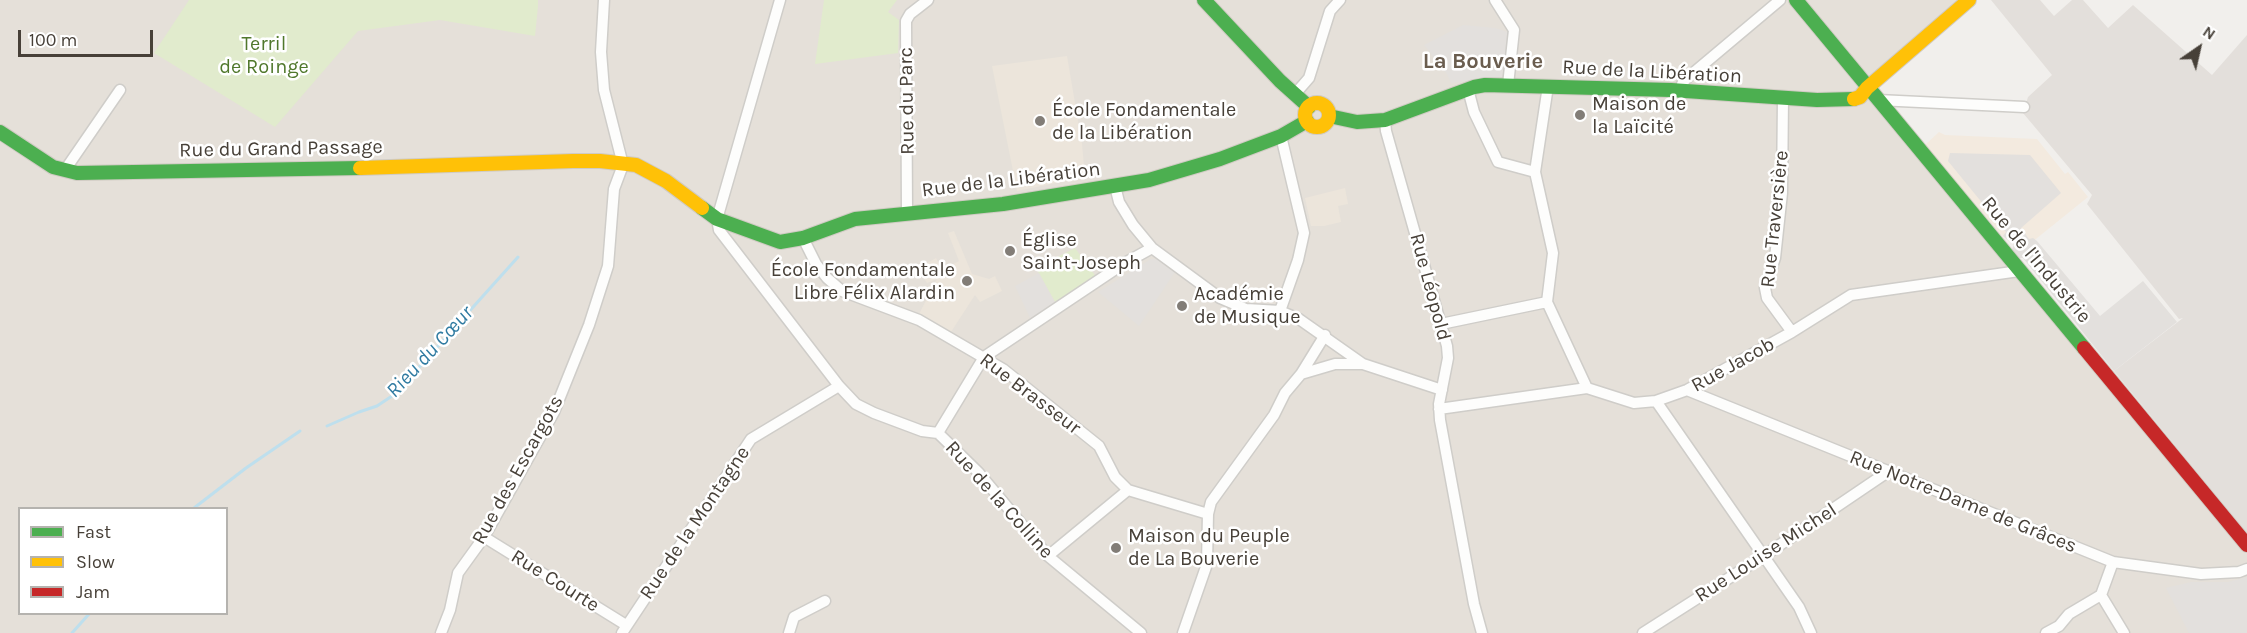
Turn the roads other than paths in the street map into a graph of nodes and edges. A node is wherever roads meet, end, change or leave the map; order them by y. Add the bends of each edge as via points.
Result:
1 (604, 0) edge
2 (780, 0) edge
3 (928, 0) edge
4 (1204, 0) edge
5 (1340, 0) edge
6 (1495, 0) edge
7 (1780, 0) edge
8 (1796, 0) edge
9 (1963, 2) edge
10 (1508, 85) junction
11 (1548, 86) junction
12 (1867, 88) junction
13 (1468, 89) junction
14 (120, 90) dead end
15 (1681, 91) junction
16 (1295, 94) junction
17 (1783, 98) junction
18 (1878, 100) junction
19 (2024, 106) dead end
20 (1309, 107) junction
21 (1329, 116) junction
22 (1385, 120) junction
23 (1306, 121) junction
24 (0, 132) edge
25 (1281, 136) junction
26 (623, 165) junction
27 (65, 170) junction
28 (1535, 172) junction
29 (1115, 186) junction
30 (908, 212) junction
31 (717, 219) junction
32 (803, 238) junction
33 (1152, 248) junction
34 (2019, 271) junction
35 (1547, 302) junction
36 (1280, 311) junction
37 (1441, 324) junction
38 (1792, 332) junction
39 (1325, 335) junction
40 (984, 357) junction
41 (1363, 364) junction
42 (1301, 374) junction
43 (839, 386) junction
44 (1587, 388) junction
45 (1442, 390) junction
46 (1687, 390) junction
47 (1656, 401) junction
48 (1439, 409) junction
49 (938, 434) junction
50 (1889, 471) junction
51 (1128, 490) junction
52 (1208, 514) junction
53 (484, 537) junction
54 (2247, 545) edge
55 (1048, 556) junction
56 (1762, 557) junction
57 (2113, 562) junction
58 (2247, 569) edge
59 (2101, 595) junction
60 (825, 601) dead end
61 (624, 629) edge
62 (445, 631) edge
63 (789, 633) edge
64 (1141, 633) edge
65 (1183, 633) edge
66 (1482, 633) edge
67 (1643, 633) edge
68 (1811, 633) edge
69 (2046, 633) edge
70 (2124, 633) edge

1 - 26 street via 604,90
2 - 31 street
3 - 30 street, Rue du Parc via 906,21
4 - 16 street
5 - 16 street via 1329,11 1309,78
6 - 10 street via 1514,30
7 - 15 street via 1686,79
8 - 12 street, Rue de l'Industrie
9 - 12 street, Rue de la Libération
10 - 11 street, Rue de la Libération
10 - 13 street, Rue de la Libération
11 - 15 street, Rue de la Libération
11 - 28 street
12 - 17 street, Rue de la Libération via 1860,97 1850,100
12 - 18 street, Rue de l'Industrie
13 - 22 street, Rue de la Libération
13 - 28 street via 1474,112 1498,162
14 - 27 street
15 - 17 street, Rue de la Libération
16 - 20 street
17 - 38 street, Rue Traversière via 1782,193 1775,258 1766,288 1767,298
18 - 19 street
18 - 34 street, Rue de l'Industrie
20 - 21 street via 1322,104
20 - 23 street
21 - 22 street, Rue de la Libération via 1357,122
21 - 23 street via 1319,127
22 - 37 street, Rue Léopold
23 - 25 street, Rue de la Libération
24 - 27 street, Rue du Grand Passage via 53,167
25 - 29 street, Rue de la Libération via 1183,171
25 - 36 street via 1304,233
26 - 27 street, Rue du Grand Passage via 600,160 320,169 76,173
26 - 31 street via 636,165 666,181
26 - 53 street, Rue des Escargots via 614,189 608,266 589,325 554,412
28 - 35 street via 1554,253
29 - 30 street, Rue de la Libération via 980,207
29 - 33 street via 1119,202
30 - 32 street, Rue de la Libération via 855,219
31 - 32 street, Rue de la Libération via 780,242
31 - 43 street, Rue de la Colline via 719,230
32 - 40 street, Rue Brasseur via 827,279 842,291 920,320
33 - 36 street via 1220,298 1246,309
33 - 40 street
34 - 38 street, Rue Jacob via 1851,295
34 - 54 street, Rue de l'Industrie
35 - 37 street
35 - 44 street
36 - 39 street
37 - 45 street, Rue Léopold via 1448,358
38 - 46 street, Rue Jacob
39 - 41 street
39 - 42 street
40 - 49 street
40 - 51 street, Rue Brasseur via 1099,446 1115,477
41 - 42 street via 1335,364
41 - 45 street
42 - 52 street via 1211,502
43 - 49 street, Rue de la Colline via 856,404 874,413
43 - 61 street, Rue de la Montagne via 751,439
44 - 47 street, Rue Jacob via 1634,403
44 - 48 street, Rue Jacob
45 - 48 street, Rue Léopold
46 - 47 street, Rue Jacob
46 - 50 street, Rue Notre-Dame de Grâces
47 - 56 street
48 - 66 street, Rue Léopold
49 - 55 street, Rue de la Colline via 978,472
50 - 56 street, Rue Louise Michel
50 - 57 street, Rue Notre-Dame de Grâces
51 - 52 street
51 - 55 street
52 - 65 street via 1207,564
53 - 61 street, Rue Courte
53 - 62 street, Rue des Escargots via 458,573
55 - 64 street, Rue de la Colline
56 - 67 street, Rue Louise Michel
56 - 68 street via 1799,608
57 - 58 street, Rue Notre-Dame de Grâces via 2201,574
57 - 59 street
59 - 69 street via 2068,614 2060,626
59 - 70 street
60 - 63 street via 794,617

